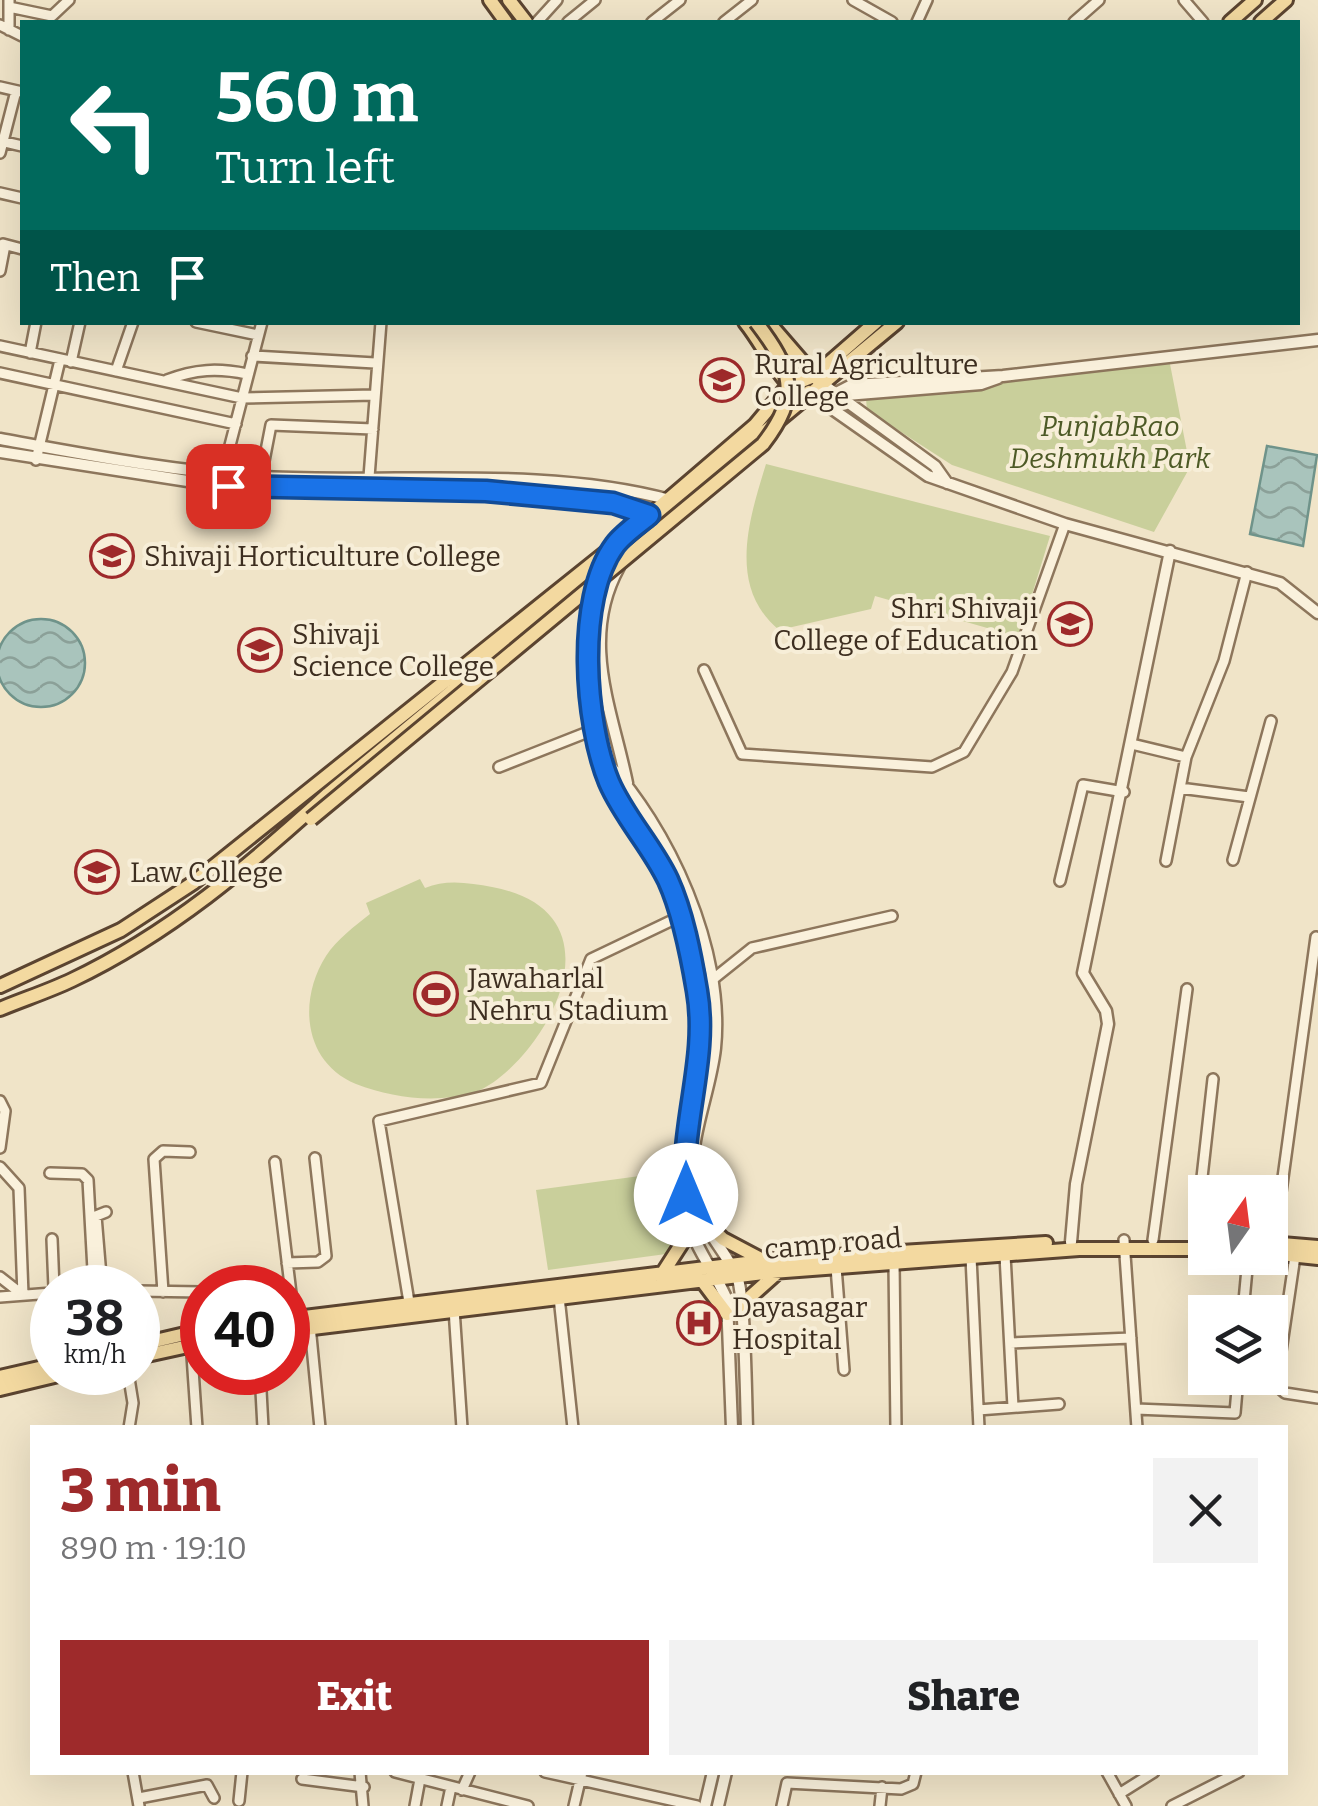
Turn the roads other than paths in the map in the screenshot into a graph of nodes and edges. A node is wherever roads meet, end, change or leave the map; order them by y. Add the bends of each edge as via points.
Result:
1 (68, 0) edge
2 (557, 0) edge
3 (595, 0) edge
4 (680, 0) edge
5 (752, 0) edge
6 (853, 0) edge
7 (1100, 0) edge
8 (1184, 0) edge
9 (1255, 0) edge
10 (1286, 0) edge
11 (8, 4) edge
12 (540, 20) edge
13 (570, 20) edge
14 (655, 20) edge
15 (727, 20) edge
16 (888, 20) edge
17 (1076, 20) edge
18 (1200, 20) edge
19 (1232, 20) edge
20 (1263, 20) edge
21 (4, 28) edge
22 (0, 87) edge
23 (19, 91) edge
24 (1, 145) edge
25 (2, 244) edge
26 (0, 271) edge
27 (35, 325) edge
28 (79, 325) edge
29 (132, 325) edge
30 (210, 325) edge
31 (261, 325) edge
32 (380, 325) edge
33 (747, 325) edge
34 (758, 325) edge
35 (770, 325) edge
36 (874, 325) edge
37 (894, 325) edge
38 (258, 335) junction
39 (1318, 340) edge
40 (0, 346) edge
41 (30, 353) junction
42 (771, 355) junction
43 (252, 356) junction
44 (66, 361) junction
45 (375, 362) junction
46 (116, 371) junction
47 (0, 373) edge
48 (247, 374) junction
49 (164, 382) junction
50 (54, 385) junction
51 (786, 387) junction
52 (821, 391) junction
53 (374, 395) junction
54 (242, 398) junction
55 (236, 424) junction
56 (755, 425) junction
57 (373, 429) junction
58 (0, 439) edge
59 (38, 446) junction
60 (0, 452) edge
61 (36, 460) junction
62 (264, 461) dead end
63 (223, 473) junction
64 (369, 478) junction
65 (423, 484) junction
66 (220, 486) junction
67 (673, 502) junction
68 (654, 518) junction
69 (1064, 524) junction
70 (614, 546) junction
71 (1170, 551) junction
72 (612, 566) junction
73 (1247, 572) junction
74 (1318, 612) edge
75 (704, 670) dead end
76 (1271, 721) dead end
77 (593, 730) junction
78 (1132, 744) junction
79 (1186, 757) junction
80 (602, 758) junction
81 (499, 767) dead end
82 (627, 784) junction
83 (1180, 788) junction
84 (1124, 792) junction
85 (1249, 797) junction
86 (291, 828) junction
87 (1166, 860) dead end
88 (1232, 860) dead end
89 (1060, 881) dead end
90 (892, 916) dead end
91 (679, 917) junction
92 (1316, 937) edge
93 (711, 981) junction
94 (0, 986) edge
95 (1187, 989) dead end
96 (698, 992) junction
97 (0, 1009) edge
98 (1213, 1078) dead end
99 (0, 1100) edge
100 (0, 1148) edge
101 (190, 1152) dead end
102 (315, 1158) dead end
103 (276, 1162) dead end
104 (0, 1168) edge
105 (50, 1173) dead end
106 (1207, 1175) edge
107 (1281, 1175) edge
108 (106, 1212) dead end
109 (702, 1219) junction
110 (691, 1229) junction
111 (52, 1239) dead end
112 (1153, 1240) junction
113 (1071, 1242) junction
114 (1188, 1242) edge
115 (1188, 1243) edge
116 (1125, 1244) junction
117 (1288, 1246) edge
118 (1318, 1246) edge
119 (1288, 1253) edge
120 (1005, 1255) junction
121 (1295, 1256) junction
122 (971, 1257) junction
123 (1318, 1258) edge
124 (763, 1260) junction
125 (894, 1263) junction
126 (287, 1264) joint
127 (53, 1265) edge
128 (93, 1265) edge
129 (100, 1265) edge
130 (728, 1265) junction
131 (706, 1266) junction
132 (836, 1267) junction
133 (664, 1271) junction
134 (780, 1271) junction
135 (0, 1277) edge
136 (738, 1278) junction
137 (719, 1280) junction
138 (703, 1282) junction
139 (160, 1292) edge
140 (164, 1292) junction
141 (180, 1292) edge
142 (30, 1294) edge
143 (23, 1295) junction
144 (0, 1297) edge
145 (559, 1297) junction
146 (409, 1302) junction
147 (740, 1306) junction
148 (454, 1309) junction
149 (727, 1314) junction
150 (310, 1322) junction
151 (1131, 1338) junction
152 (1010, 1343) junction
153 (30, 1370) edge
154 (844, 1370) dead end
155 (0, 1377) edge
156 (30, 1381) edge
157 (0, 1388) edge
158 (132, 1395) edge
159 (197, 1395) edge
160 (261, 1395) edge
161 (1236, 1395) edge
162 (1318, 1398) edge
163 (1060, 1404) dead end
164 (1013, 1407) junction
165 (1136, 1409) junction
166 (978, 1410) junction
167 (130, 1425) edge
168 (197, 1425) edge
169 (263, 1425) edge
170 (320, 1425) edge
171 (462, 1425) edge
172 (573, 1425) edge
173 (732, 1425) edge
174 (747, 1425) edge
175 (896, 1425) edge
176 (979, 1425) edge
177 (1137, 1425) edge
178 (134, 1775) edge
179 (242, 1775) edge
180 (361, 1775) edge
181 (406, 1775) edge
182 (469, 1775) edge
183 (712, 1775) edge
184 (725, 1775) edge
185 (915, 1775) edge
186 (1110, 1775) edge
187 (1149, 1775) edge
188 (1233, 1775) edge
189 (581, 1776) edge
190 (302, 1779) dead end
191 (420, 1779) junction
192 (364, 1787) junction
193 (451, 1787) junction
194 (882, 1787) junction
195 (462, 1790) junction
196 (1119, 1794) junction
197 (214, 1798) dead end
198 (240, 1801) dead end
199 (139, 1802) edge
200 (362, 1806) edge
201 (415, 1806) edge
202 (447, 1806) edge
203 (525, 1806) edge
204 (574, 1806) edge
205 (697, 1806) edge
206 (705, 1806) edge
207 (718, 1806) edge
208 (782, 1806) edge
209 (880, 1806) edge
210 (1126, 1806) edge
211 (1172, 1806) edge

1 - 11 street via 52,16
2 - 12 street
3 - 13 street
4 - 14 street
5 - 15 street
6 - 16 street
7 - 17 street
8 - 18 street
9 - 19 main road
10 - 20 main road
11 - 21 street
22 - 23 street
23 - 24 street
25 - 26 street
27 - 41 street
28 - 44 street
29 - 46 street
30 - 38 street
31 - 38 street
32 - 45 street
33 - 42 main road
34 - 72 main road, bridge via 784,365 782,420 763,444
35 - 52 main road
36 - 52 main road
37 - 52 main road
38 - 43 street
39 - 52 street
40 - 41 street
41 - 44 street
42 - 51 main road
42 - 56 main road via 769,400
43 - 45 street
43 - 48 street
44 - 46 street
44 - 50 street
45 - 53 street
46 - 49 street
47 - 50 street
48 - 49 street via 189,372
48 - 54 street
49 - 54 street
50 - 55 street
50 - 59 street
51 - 52 main road
51 - 52 main road
51 - 56 main road
52 - 67 main road
52 - 69 street via 928,476
53 - 54 street
53 - 57 street
54 - 55 street
55 - 63 street
56 - 67 main road
57 - 62 street via 271,425
57 - 64 street
58 - 59 street
59 - 61 street
59 - 63 street
60 - 61 street
61 - 66 street
63 - 64 street
63 - 66 street
64 - 65 street
65 - 66 street
65 - 67 street via 508,480
65 - 68 street via 604,502
67 - 68 main road
68 - 70 main road
68 - 72 main road
69 - 71 street
69 - 75 street via 1012,672 964,752 932,767 742,754
70 - 72 street
70 - 94 main road via 160,906
71 - 73 street
71 - 78 street
72 - 77 street via 594,605
72 - 82 street via 598,653
72 - 86 main road
72 - 86 main road, bridge via 311,819
73 - 74 street via 1280,584
73 - 79 street via 1224,661
76 - 85 street
77 - 80 street
77 - 81 street
78 - 79 street
78 - 84 street
79 - 83 street
80 - 82 street
80 - 91 street via 668,880
82 - 93 street via 685,883
83 - 85 street
83 - 87 street
84 - 89 street via 1084,785
84 - 113 street via 1083,973 1108,1024
85 - 88 street
86 - 97 main road via 244,871 160,930 69,982
90 - 93 street via 752,948
91 - 96 street
91 - 146 street via 591,959 542,1083 379,1121
92 - 107 street
93 - 96 street
93 - 109 street via 715,1047 692,1163
95 - 112 street
96 - 110 street via 701,1042 683,1166
98 - 106 street
99 - 100 street
101 - 140 street via 163,1151 154,1159
102 - 126 street via 326,1256
103 - 126 street
104 - 143 street via 19,1188
105 - 128 street via 88,1180
108 - 129 street via 96,1216
109 - 124 main road
109 - 130 street
110 - 131 street
110 - 133 main road
111 - 127 street
112 - 114 main road, camp road
112 - 116 main road, camp road
113 - 116 main road, camp road
113 - 124 main road, camp road
115 - 116 main road, camp road
116 - 120 main road, camp road
116 - 151 street
117 - 118 main road
119 - 121 main road
120 - 122 main road, camp road
120 - 152 street
121 - 123 main road
121 - 162 street via 1276,1385 1286,1394
122 - 125 main road, camp road
122 - 166 street
124 - 130 main road, camp road
125 - 132 main road, camp road
125 - 175 street
130 - 131 main road, camp road
130 - 136 street
131 - 133 main road, camp road
131 - 137 street
132 - 134 main road, camp road
132 - 154 street
133 - 146 main road, camp road
134 - 136 main road, camp road
134 - 147 main road
135 - 143 street
136 - 137 main road, camp road
136 - 147 street
137 - 138 main road, camp road
137 - 149 street
138 - 145 main road, camp road
138 - 149 main road
139 - 140 street
140 - 141 street
142 - 143 street
143 - 144 street
145 - 148 main road, camp road
145 - 172 street
146 - 150 main road, camp road
147 - 174 street
148 - 150 main road, camp road
148 - 171 street
149 - 173 street
150 - 170 street
151 - 152 street
151 - 165 street
152 - 164 street
153 - 155 main road
156 - 157 main road
158 - 167 street
159 - 168 street
160 - 169 street
161 - 165 street via 1234,1413
163 - 164 street
164 - 166 street
165 - 177 street
166 - 176 street
178 - 199 street
179 - 198 street
180 - 192 street
181 - 191 street
182 - 195 street
183 - 206 street
184 - 207 street
185 - 194 street via 909,1788
186 - 196 street
187 - 196 street
188 - 211 street
189 - 204 street
189 - 205 street
190 - 192 street
191 - 193 street
191 - 201 street
192 - 200 street
193 - 195 street
193 - 202 street
194 - 208 street via 787,1783
194 - 209 street
195 - 203 street
196 - 210 street
197 - 199 street via 207,1785

